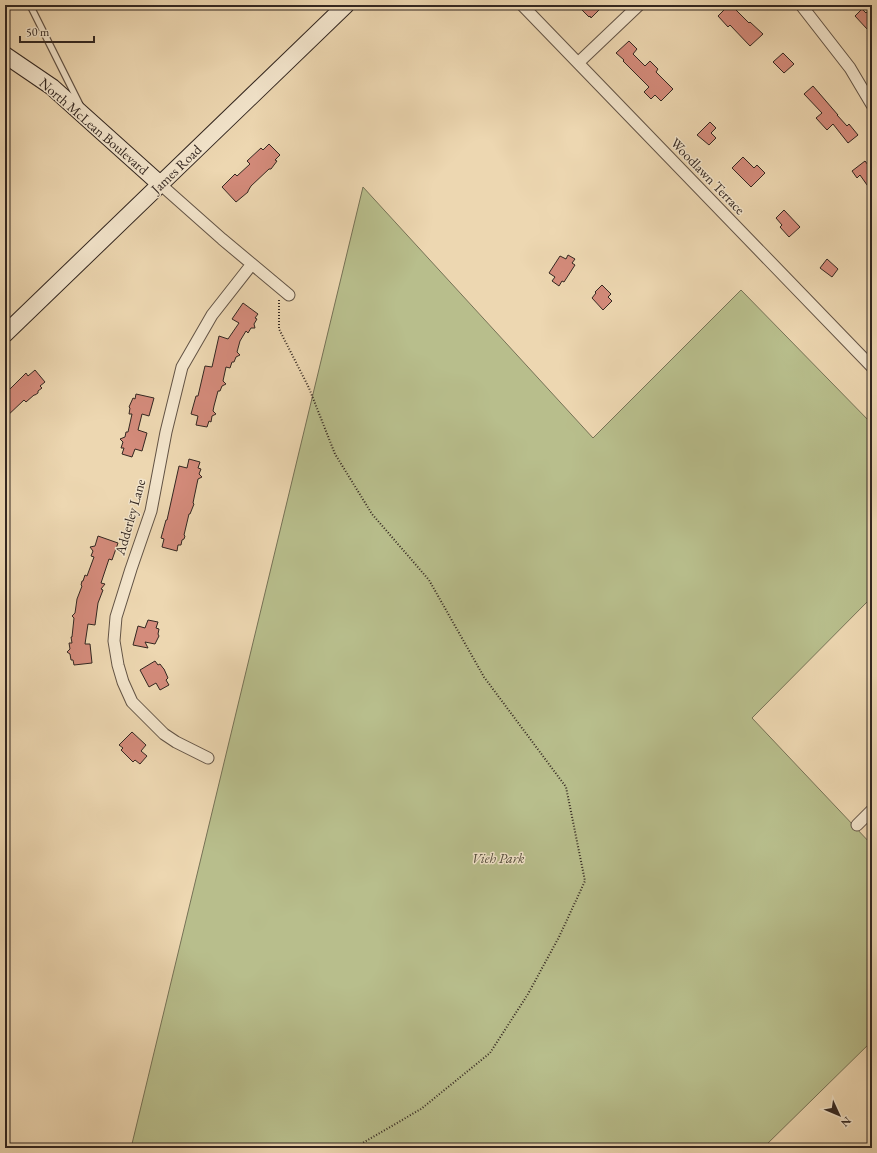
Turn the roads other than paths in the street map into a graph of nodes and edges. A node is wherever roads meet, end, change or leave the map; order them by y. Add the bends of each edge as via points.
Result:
1 (30, 5) edge
2 (346, 5) edge
3 (522, 5) edge
4 (639, 5) edge
5 (801, 5) edge
6 (5, 55) edge
7 (578, 63) junction
8 (872, 105) edge
9 (87, 118) junction
10 (160, 184) junction
11 (252, 264) junction
12 (289, 295) dead end
13 (5, 334) edge
14 (872, 367) edge
15 (208, 758) dead end
16 (872, 810) edge
17 (857, 825) dead end

1 - 9 lane
2 - 10 main road, James Road
3 - 7 street, Woodlawn Terrace
4 - 7 street
5 - 8 street via 850,68
6 - 9 main road, North McLean Boulevard via 52,87
7 - 14 street, Woodlawn Terrace
9 - 10 main road, North McLean Boulevard
10 - 11 street, North McLean Boulevard
10 - 13 main road, James Road
11 - 12 street, North McLean Boulevard
11 - 15 street, Adderley Lane via 212,315 182,367 151,511 116,617 114,641 118,665 132,702 164,734
16 - 17 street

